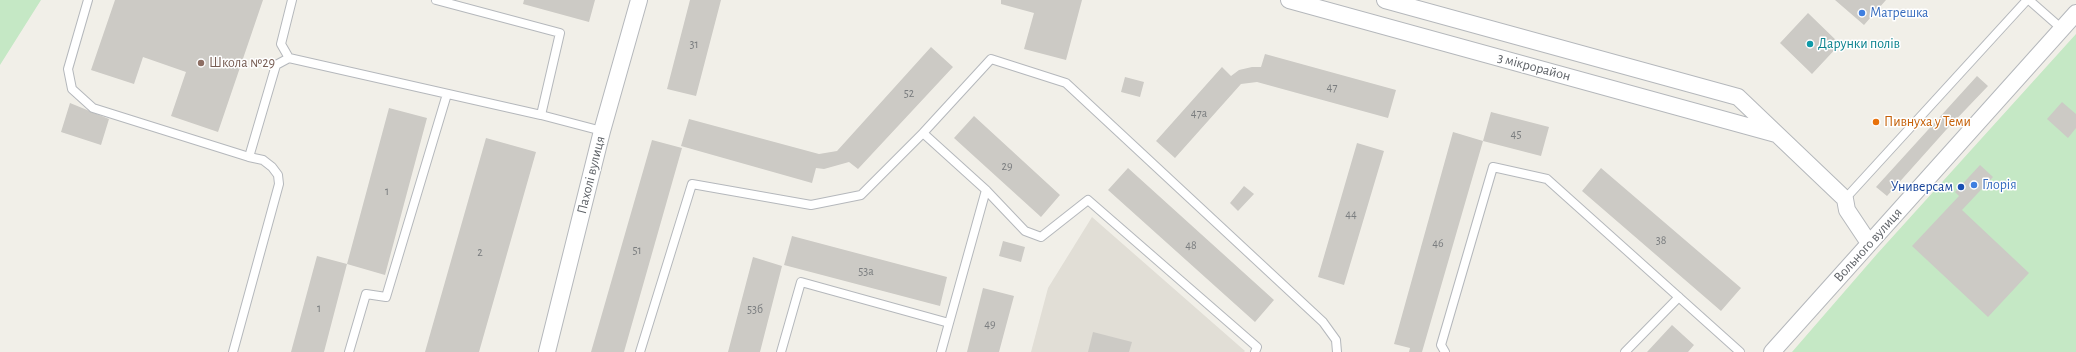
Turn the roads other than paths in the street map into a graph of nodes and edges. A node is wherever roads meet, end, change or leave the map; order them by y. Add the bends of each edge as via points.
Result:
1 (88, 0) edge
2 (292, 0) edge
3 (436, 0) edge
4 (639, 0) edge
5 (1289, 0) edge
6 (1384, 0) edge
7 (2028, 0) edge
8 (2076, 13) edge
9 (2062, 29) junction
10 (289, 58) junction
11 (448, 94) junction
12 (541, 115) junction
13 (602, 131) junction
14 (923, 133) junction
15 (1778, 134) junction
16 (249, 157) junction
17 (986, 190) junction
18 (1845, 199) junction
19 (1869, 243) junction
20 (1679, 297) junction
21 (949, 323) junction
22 (232, 352) edge
23 (349, 352) edge
24 (547, 352) edge
25 (641, 352) edge
26 (781, 352) edge
27 (941, 352) edge
28 (1255, 352) edge
29 (1337, 352) edge
30 (1445, 352) edge
31 (1625, 352) edge
32 (1740, 352) edge
33 (1772, 352) edge

1 - 16 lane via 68,69 72,89 93,108
2 - 10 lane via 281,44
3 - 12 lane via 560,33
4 - 13 street, Пахолі вулиця
5 - 15 street, 3 мікрорайон
6 - 15 street, 3 мікрорайон via 1738,97
7 - 9 lane
7 - 18 lane
8 - 9 street, Вольного вулиця
9 - 19 street, Вольного вулиця
10 - 11 lane
10 - 16 lane via 276,65
11 - 12 lane
11 - 23 lane via 386,297 366,294
12 - 13 lane
13 - 24 street, Пахолі вулиця
14 - 17 lane
14 - 25 lane via 861,195 811,205 692,184
14 - 29 lane via 991,59 1066,82 1323,322 1336,340
15 - 18 street, 3 мікрорайон
16 - 22 lane via 263,160 272,167 278,175 279,184
17 - 21 lane
17 - 28 lane via 1025,231 1041,237 1088,200 1257,347
18 - 19 street, 3 мікрорайон via 1847,210
19 - 33 street, Вольного вулиця
20 - 30 lane via 1547,179 1493,167 1441,345
20 - 31 lane
20 - 32 lane
21 - 26 lane via 801,282
21 - 27 lane

